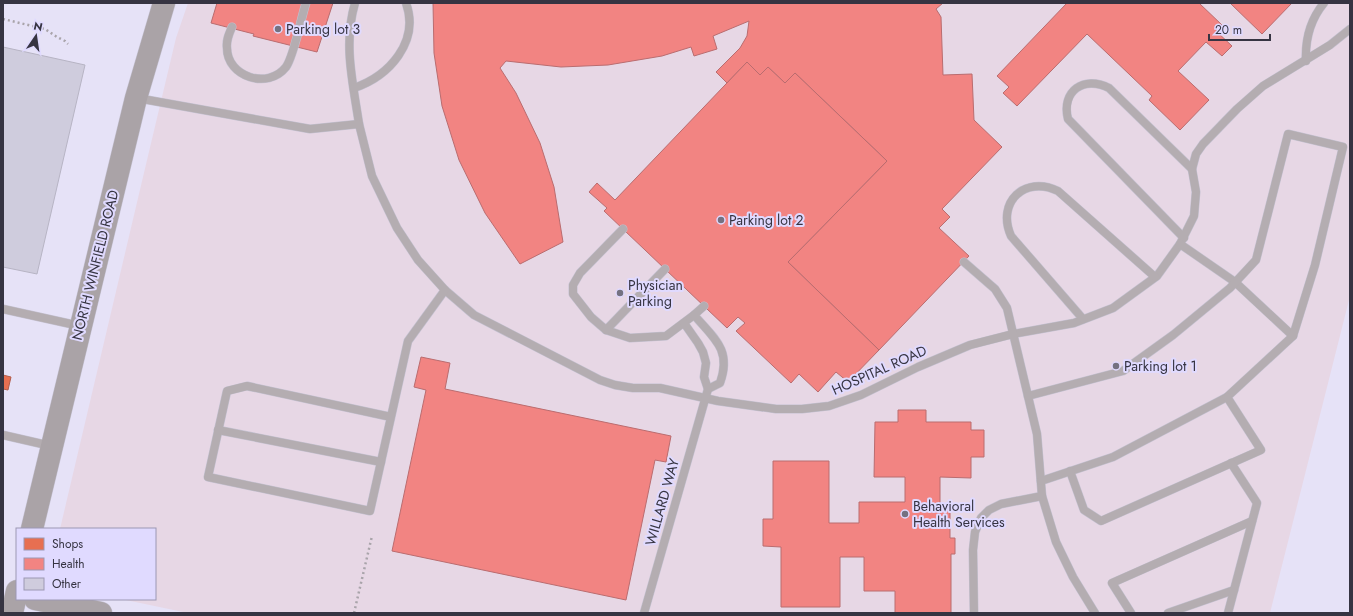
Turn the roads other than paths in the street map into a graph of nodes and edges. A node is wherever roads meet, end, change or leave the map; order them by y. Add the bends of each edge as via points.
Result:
1 (164, 3) edge
2 (306, 3) edge
3 (355, 3) edge
4 (406, 3) edge
5 (1324, 3) edge
6 (232, 27) dead end
7 (1350, 29) edge
8 (1306, 61) junction
9 (354, 88) junction
10 (136, 98) junction
11 (359, 124) junction
12 (1192, 169) junction
13 (623, 230) dead end
14 (1182, 241) junction
15 (964, 262) dead end
16 (665, 269) dead end
17 (1155, 277) junction
18 (1235, 282) junction
19 (445, 290) junction
20 (704, 306) dead end
21 (3, 309) edge
22 (694, 315) junction
23 (1083, 319) junction
24 (684, 323) junction
25 (80, 326) junction
26 (606, 330) junction
27 (1013, 334) junction
28 (1293, 336) junction
29 (708, 389) junction
30 (1028, 396) junction
31 (1227, 396) junction
32 (705, 399) junction
33 (391, 417) junction
34 (218, 430) junction
35 (3, 435) edge
36 (52, 447) junction
37 (381, 462) junction
38 (1231, 463) junction
39 (1070, 471) junction
40 (1041, 481) junction
41 (1042, 496) junction
42 (1252, 521) junction
43 (32, 528) edge
44 (1234, 590) junction
45 (27, 600) edge
46 (89, 612) edge
47 (644, 613) edge
48 (974, 613) edge
49 (1095, 613) edge
50 (1131, 613) edge
51 (1168, 613) edge
52 (1228, 613) edge

1 - 10 street, NORTH WINFIELD ROAD
2 - 6 lane via 291,59 285,68 266,79 254,79 244,75 229,59 226,48
3 - 9 lane, HOSPITAL ROAD via 349,32
4 - 9 lane via 410,26 399,54 379,76
5 - 8 lane via 1316,12 1307,34
7 - 8 lane
8 - 12 lane via 1263,86 1236,109 1203,144 1196,154
9 - 11 lane, HOSPITAL ROAD
10 - 11 lane via 310,129
10 - 25 street, NORTH WINFIELD ROAD
11 - 19 lane, HOSPITAL ROAD via 370,171 397,228 418,260
12 - 14 lane, HOSPITAL ROAD via 1196,192 1194,216
12 - 14 lane via 1109,88 1092,82 1083,84 1070,95 1066,111 1068,119
13 - 26 lane via 580,273 573,285 573,294 591,317
14 - 17 lane, HOSPITAL ROAD
14 - 18 lane
15 - 27 lane via 995,289 1007,308
16 - 26 lane
17 - 23 lane, HOSPITAL ROAD via 1113,308
17 - 23 lane via 1058,191 1041,185 1023,190 1010,203 1007,212 1006,221 1011,236
18 - 28 lane
18 - 28 lane via 1256,260 1288,134 1343,147 1315,266
18 - 30 lane via 1173,336 1123,371
19 - 32 lane, HOSPITAL ROAD via 474,315 600,380 621,386 660,388
19 - 33 lane via 408,341
20 - 22 lane
21 - 25 lane
22 - 24 lane
22 - 29 lane via 715,338 723,352 724,371 720,383
23 - 27 lane, HOSPITAL ROAD via 1074,323
24 - 26 lane via 666,336 630,338
24 - 29 lane via 703,352 706,363 704,376
25 - 36 street, NORTH WINFIELD ROAD
27 - 30 lane
27 - 32 lane, HOSPITAL ROAD via 970,345 861,395 829,406 776,409
28 - 31 lane
29 - 32 lane, WILLARD WAY
30 - 40 lane via 1037,434
31 - 38 lane via 1261,450
31 - 39 lane via 1113,457
32 - 47 lane, WILLARD WAY
33 - 34 lane via 247,386 227,390
33 - 37 lane
34 - 37 lane
34 - 37 lane via 208,477 370,511
35 - 36 lane
36 - 43 street, NORTH WINFIELD ROAD
38 - 39 lane via 1101,521 1084,510
38 - 42 lane via 1257,503
39 - 40 lane
40 - 41 lane
41 - 48 lane via 1001,504 981,518 975,532 973,550
41 - 49 lane via 1056,542
42 - 44 lane
42 - 50 lane via 1112,583
44 - 51 lane
44 - 52 lane
45 - 46 street

